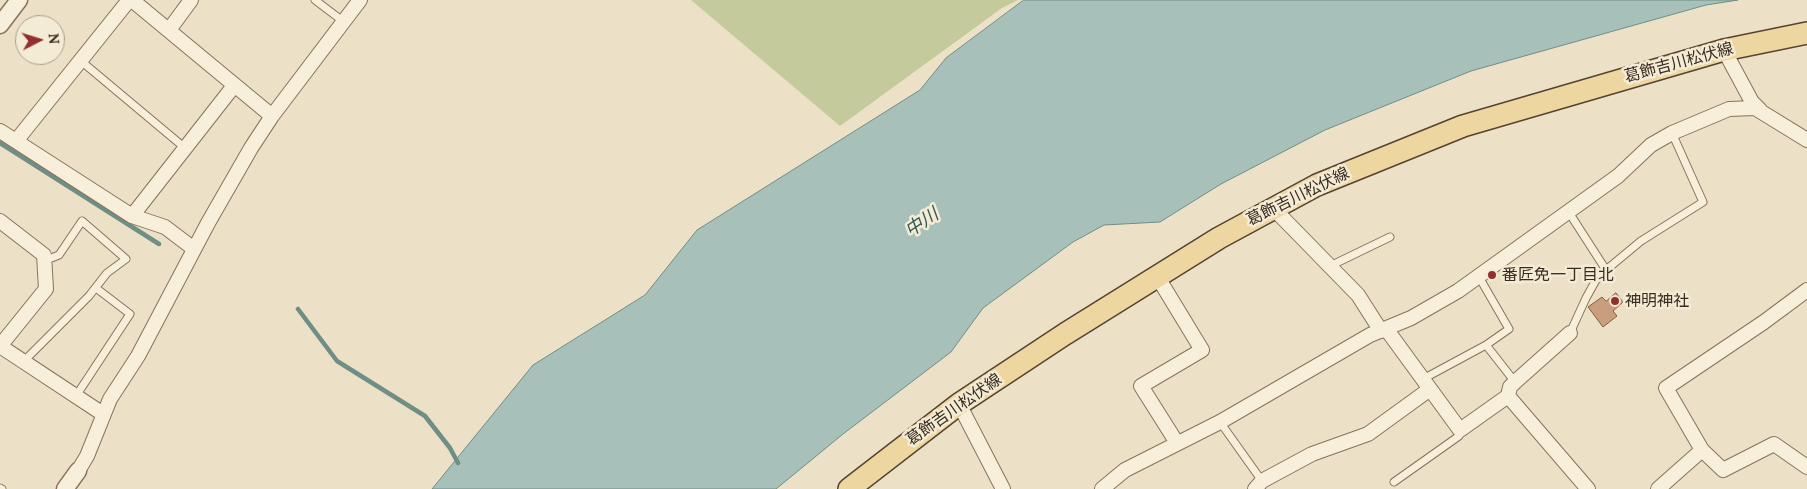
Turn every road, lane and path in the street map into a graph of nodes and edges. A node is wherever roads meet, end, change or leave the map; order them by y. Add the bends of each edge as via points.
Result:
1 (19, 0) edge
2 (131, 0) edge
3 (191, 0) edge
4 (315, 0) edge
5 (360, 0) edge
6 (2, 17) edge
7 (344, 22) junction
8 (168, 30) junction
9 (1807, 33) edge
10 (1724, 50) junction
11 (81, 61) junction
12 (233, 87) junction
13 (1760, 110) junction
14 (272, 116) junction
15 (0, 131) edge
16 (1672, 133) junction
17 (1807, 140) edge
18 (16, 142) junction
19 (185, 148) junction
20 (1272, 208) junction
21 (1567, 211) junction
22 (132, 216) junction
23 (0, 221) edge
24 (1390, 237) dead end
25 (194, 249) junction
26 (46, 260) junction
27 (1330, 266) junction
28 (1606, 270) junction
29 (1157, 276) junction
30 (1479, 276) junction
31 (96, 288) junction
32 (1806, 292) edge
33 (1384, 330) junction
34 (1570, 333) joint
35 (1486, 345) junction
36 (0, 346) edge
37 (22, 363) junction
38 (1515, 382) junction
39 (1427, 384) junction
40 (76, 396) junction
41 (1508, 396) junction
42 (959, 404) junction
43 (103, 414) junction
44 (1220, 422) junction
45 (1460, 430) junction
46 (1177, 444) junction
47 (1702, 450) junction
48 (1807, 467) edge
49 (78, 471) joint
50 (1394, 482) dead end
51 (1259, 485) edge
52 (65, 489) edge
53 (849, 489) edge
54 (1003, 489) edge
55 (1102, 489) edge
56 (1588, 489) edge
57 (1658, 489) edge

1 - 6 street
2 - 8 street
2 - 11 street
3 - 8 street
4 - 7 lane
5 - 7 street
7 - 14 street
8 - 12 street
9 - 10 main road, 葛飾吉川松伏線
10 - 13 street via 1752,102
10 - 20 main road, 葛飾吉川松伏線 via 1463,126 1379,158
11 - 18 street
11 - 19 lane
12 - 14 street
12 - 19 street
13 - 16 street via 1729,109
13 - 17 street
14 - 25 street
15 - 18 street
16 - 21 street via 1650,145 1618,176
16 - 28 lane via 1703,202 1642,241
18 - 22 street
19 - 22 street
20 - 27 street
20 - 29 main road, 葛飾吉川松伏線
21 - 28 lane
21 - 30 street
22 - 25 street via 165,228
23 - 26 street via 44,255
24 - 27 lane
25 - 43 street via 138,356
26 - 31 lane via 59,255 82,221 126,259 107,273
26 - 36 street via 46,289
27 - 33 street via 1358,295
28 - 34 lane via 1593,286
29 - 42 main road, 葛飾吉川松伏線
29 - 46 street via 1202,350 1141,386
30 - 33 street via 1430,308
30 - 35 lane via 1509,329
31 - 37 lane
31 - 40 lane via 130,314
32 - 47 street via 1666,388
33 - 39 street
33 - 44 street
34 - 38 street
35 - 38 lane
35 - 39 lane
36 - 37 street
37 - 40 street
38 - 41 street
39 - 45 street
39 - 51 street via 1368,434 1312,454
40 - 43 street
41 - 45 street
41 - 56 street
42 - 53 main road, 葛飾吉川松伏線
42 - 54 street
43 - 49 street
44 - 46 street
44 - 51 lane
45 - 50 lane via 1459,436
46 - 55 street via 1125,470
47 - 48 street via 1723,470 1774,444
47 - 57 street
49 - 52 street

